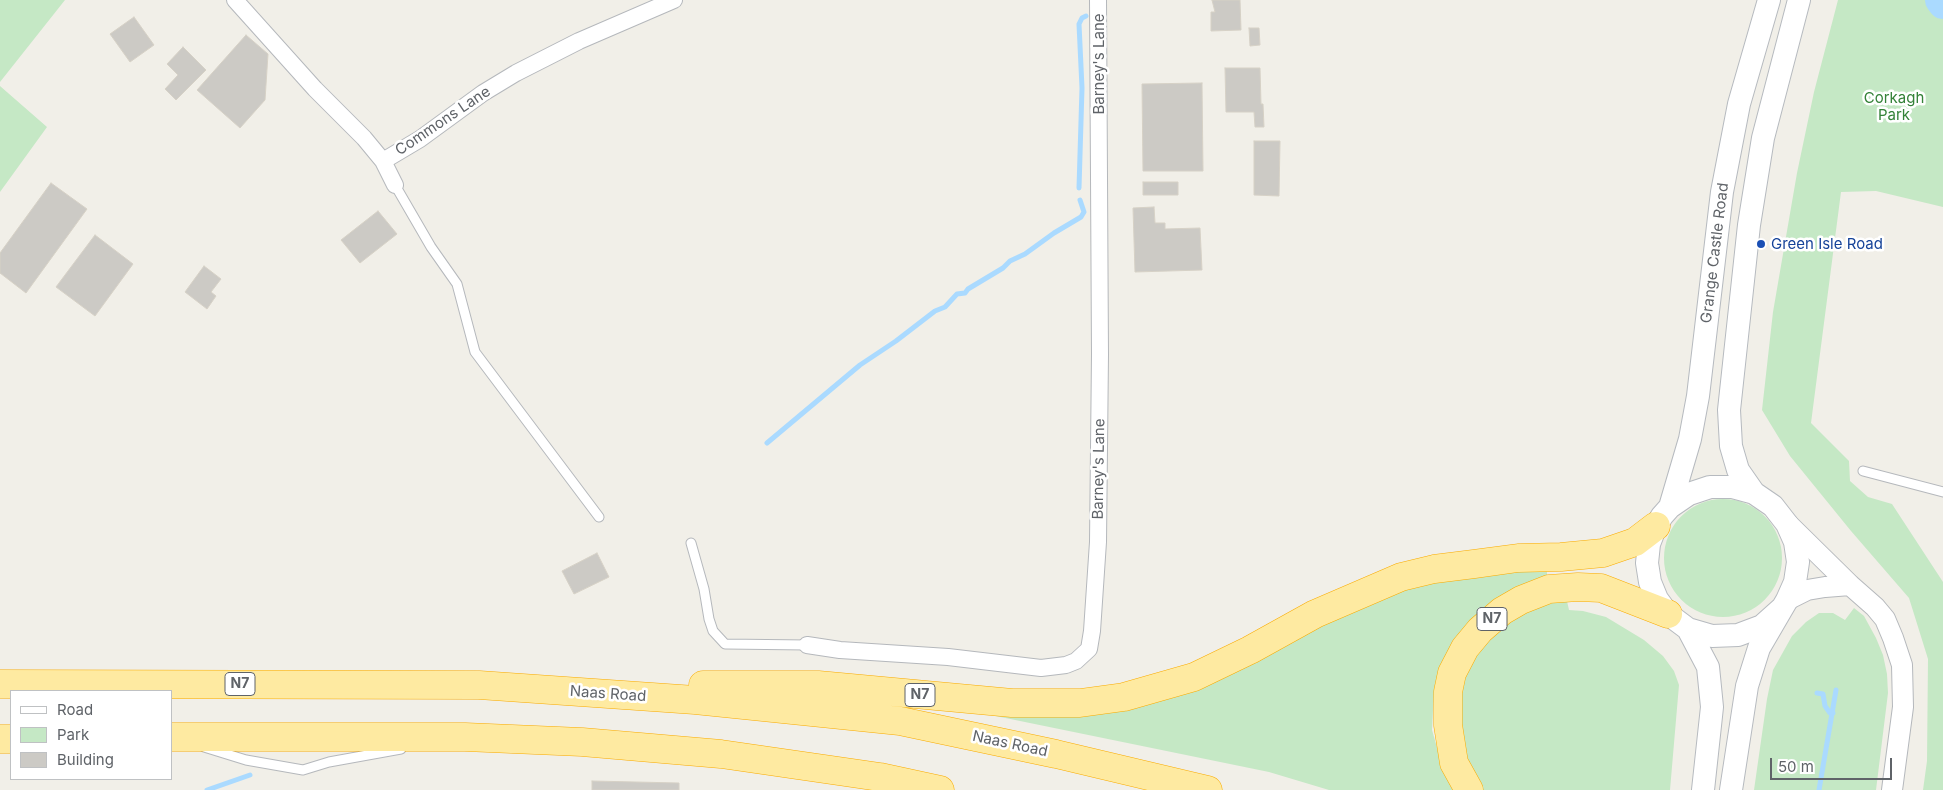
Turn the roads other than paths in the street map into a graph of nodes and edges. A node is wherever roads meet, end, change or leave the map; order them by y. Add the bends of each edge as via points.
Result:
1 (235, 0) edge
2 (674, 0) edge
3 (1098, 0) edge
4 (1769, 0) edge
5 (1799, 0) edge
6 (383, 161) junction
7 (395, 185) joint
8 (1863, 471) dead end
9 (1943, 492) edge
10 (1754, 493) junction
11 (599, 517) dead end
12 (1663, 517) junction
13 (1788, 524) junction
14 (691, 543) dead end
15 (1850, 585) junction
16 (1784, 605) junction
17 (1678, 621) junction
18 (807, 645) joint
19 (0, 684) edge
20 (479, 684) junction
21 (172, 737) edge
22 (940, 790) edge
23 (1208, 790) edge
24 (1469, 790) edge
25 (1703, 790) edge
26 (1731, 790) edge
27 (1892, 790) edge

1 - 6 street, Commons Lane
2 - 6 street, Commons Lane via 579,41 516,73
3 - 18 street, Barney's Lane via 1098,542 1089,648 1066,665 1041,668
4 - 12 main road, Grange Castle Road via 1738,104 1722,192 1690,440
5 - 10 main road, Grange Castle Road via 1760,157 1749,225 1729,410 1731,446 1738,470
6 - 7 street
7 - 11 lane via 457,284 475,352
8 - 9 lane
10 - 12 main road, Grange Castle Road via 1732,487 1710,487 1688,494
10 - 13 main road, Grange Castle Road via 1773,506
12 - 17 main road, Grange Castle Road via 1649,544 1647,563 1657,599
12 - 20 highway, N7 via 1634,542 1604,553 1500,560 1402,577 1315,614 1194,677 1124,697 1080,703 1012,703 818,686
13 - 15 street
13 - 16 main road, Grange Castle Road via 1798,562 1795,582
14 - 18 lane via 704,589 708,618 713,631 725,644
15 - 16 street via 1807,590
15 - 27 street via 1885,619 1902,665 1903,707
16 - 17 main road, Grange Castle Road via 1762,626 1738,636 1712,636
16 - 26 main road, Grange Castle Road via 1759,648 1747,686
17 - 24 highway, N7 via 1602,588 1549,589 1502,611 1465,648 1452,673 1448,692 1448,725 1454,763
17 - 25 main road, Grange Castle Road via 1708,667 1712,707
19 - 20 highway, Naas Road / N7
20 - 23 highway, Naas Road / N7 via 695,700 900,721
21 - 22 highway via 465,737 582,742 721,754 880,777

